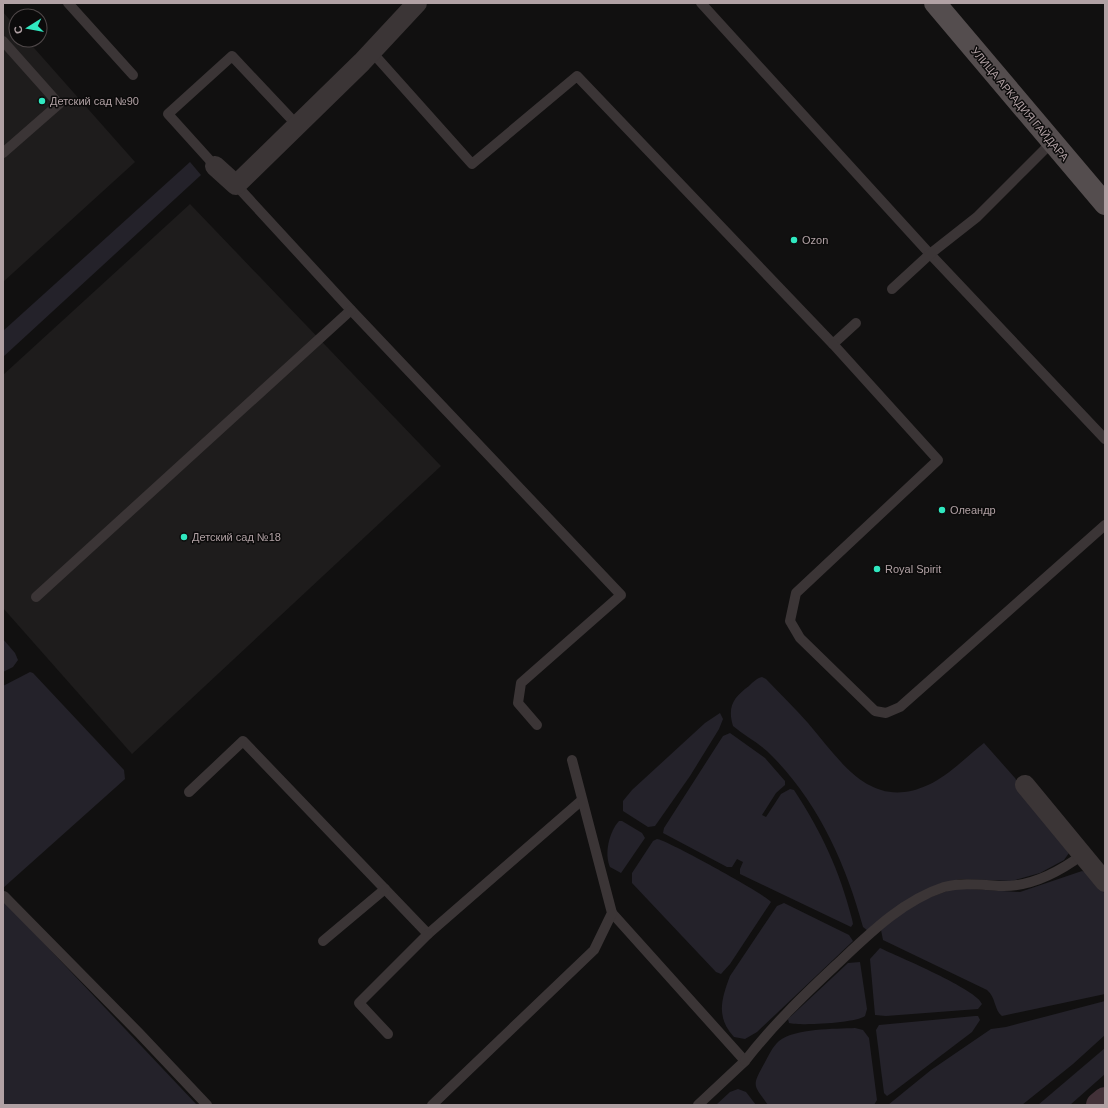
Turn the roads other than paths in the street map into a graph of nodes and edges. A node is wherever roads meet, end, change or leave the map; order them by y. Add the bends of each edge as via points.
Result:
1 (68, 3) edge
2 (417, 3) edge
3 (701, 3) edge
4 (935, 3) edge
5 (3, 41) edge
6 (371, 52) junction
7 (133, 74) dead end
8 (297, 125) junction
9 (1052, 142) junction
10 (3, 153) edge
11 (215, 166) joint
12 (236, 185) junction
13 (1105, 204) edge
14 (930, 254) junction
15 (892, 289) dead end
16 (350, 310) junction
17 (856, 323) dead end
18 (833, 344) junction
19 (1105, 439) edge
20 (1105, 525) edge
21 (36, 597) dead end
22 (536, 725) dead end
23 (572, 760) dead end
24 (1025, 785) dead end
25 (189, 792) dead end
26 (582, 800) junction
27 (1082, 855) junction
28 (1105, 882) edge
29 (385, 889) junction
30 (4, 896) dead end
31 (612, 913) junction
32 (428, 934) junction
33 (323, 941) dead end
34 (388, 1034) dead end
35 (746, 1061) junction
36 (207, 1105) edge
37 (432, 1105) edge
38 (698, 1105) edge

1 - 7 lane
2 - 6 street
3 - 14 lane
4 - 9 main road, УЛИЦА АРКАДИЯ ГАЙДАРА
5 - 10 lane via 59,104
6 - 8 street
6 - 18 lane via 472,164 577,76
8 - 11 lane via 232,56 168,114
8 - 12 street
9 - 13 main road, УЛИЦА АРКАДИЯ ГАЙДАРА
9 - 14 lane via 977,217
11 - 12 street
12 - 16 lane
14 - 15 lane
14 - 19 lane
16 - 21 lane
16 - 22 lane via 621,595 521,683 518,703
17 - 18 lane
18 - 20 lane via 938,460 796,593 790,621 800,638 875,711 886,713 900,707
23 - 26 lane
24 - 27 street
25 - 29 lane via 243,742
26 - 31 lane
26 - 32 lane
27 - 28 street
27 - 35 lane via 1068,865 1026,883 1002,886 957,884 937,890 908,905 866,937 781,1018
29 - 32 lane
29 - 33 lane
30 - 36 lane
31 - 35 lane
31 - 37 lane via 594,950
32 - 34 lane via 359,1003
35 - 38 lane

